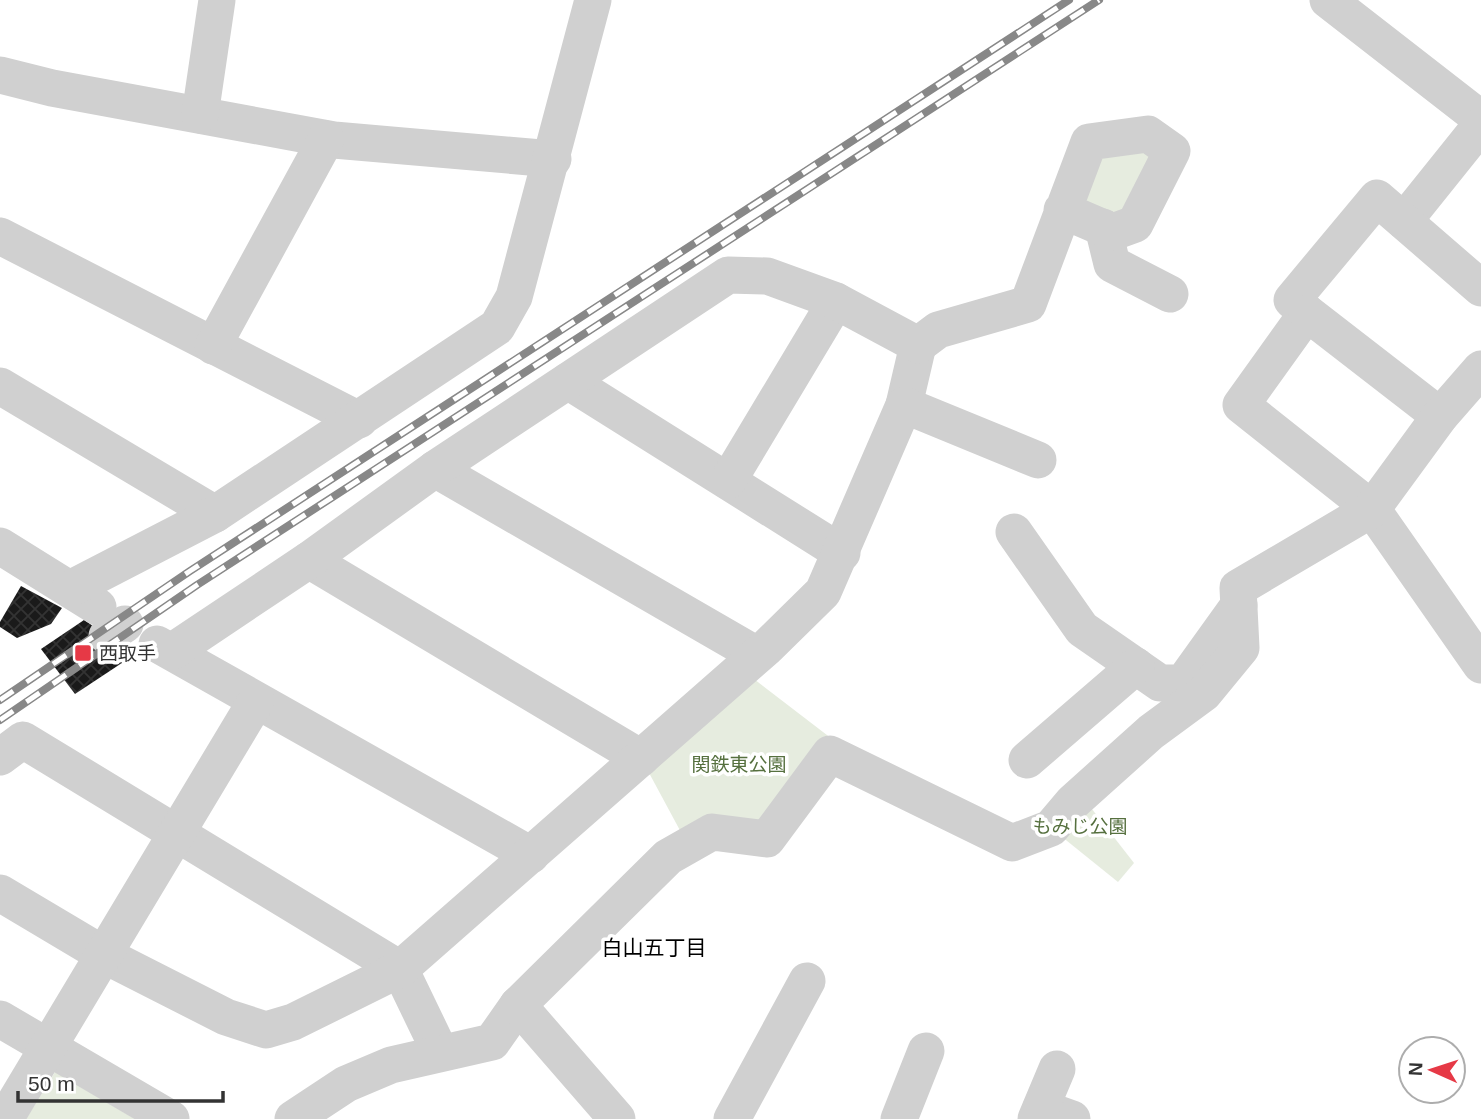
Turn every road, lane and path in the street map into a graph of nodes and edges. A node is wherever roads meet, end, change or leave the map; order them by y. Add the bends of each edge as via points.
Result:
1 (217, 0) edge
2 (593, 0) edge
3 (1328, 0) edge
4 (0, 75) edge
5 (200, 115) junction
6 (1481, 119) edge
7 (1481, 125) edge
8 (326, 139) junction
9 (553, 159) junction
10 (1062, 210) junction
11 (1404, 221) junction
12 (1103, 227) junction
13 (0, 236) edge
14 (1481, 288) edge
15 (1170, 294) dead end
16 (836, 301) junction
17 (1307, 313) junction
18 (918, 345) junction
19 (213, 346) junction
20 (1481, 369) edge
21 (568, 381) junction
22 (0, 386) edge
23 (904, 405) junction
24 (1440, 416) junction
25 (359, 420) junction
26 (1038, 460) dead end
27 (435, 469) junction
28 (728, 481) junction
29 (1373, 509) junction
30 (215, 514) junction
31 (1014, 532) dead end
32 (0, 547) edge
33 (842, 553) junction
34 (309, 559) junction
35 (1239, 605) junction
36 (757, 655) junction
37 (1481, 665) edge
38 (1136, 666) junction
39 (256, 701) junction
40 (0, 757) edge
41 (641, 758) junction
42 (1027, 760) dead end
43 (176, 831) junction
44 (531, 855) junction
45 (0, 893) edge
46 (106, 956) junction
47 (400, 969) junction
48 (807, 981) dead end
49 (518, 1005) junction
50 (0, 1019) edge
51 (49, 1048) junction
52 (926, 1051) dead end
53 (440, 1052) junction
54 (1057, 1069) dead end
55 (1050, 1115) edge
56 (5, 1119) edge
57 (171, 1119) edge
58 (293, 1119) edge
59 (617, 1119) edge
60 (732, 1119) edge
61 (899, 1119) edge

1 - 5 street
2 - 9 street
3 - 6 street
4 - 5 street
5 - 8 street
7 - 11 street
8 - 9 street
8 - 19 street
9 - 25 street via 514,297 497,327
10 - 12 street
10 - 12 street via 1089,142 1148,134 1171,151 1142,212 1135,224 1113,232
10 - 18 street via 1028,304 938,330
11 - 14 street
11 - 17 street via 1377,198 1292,300
12 - 15 street via 1112,264
13 - 19 street
16 - 18 street
16 - 21 street via 767,276 728,275
16 - 28 street
17 - 24 street
17 - 29 street via 1241,405
18 - 23 street
19 - 25 street
20 - 24 street
21 - 27 street
21 - 28 street
22 - 30 street
23 - 26 street
23 - 33 street
24 - 29 street
25 - 30 street
27 - 34 street
27 - 36 street
28 - 33 street
29 - 35 street via 1238,588
29 - 37 street
30 - 32 street via 100,614
31 - 38 street via 1082,629
33 - 36 street via 823,592
34 - 39 street via 165,648
34 - 41 street
35 - 38 street via 1183,683 1160,683
35 - 49 street via 1241,648 1204,693 1151,732 1073,802 1051,828 1012,844 830,754 767,839 712,832 668,857
36 - 41 street
38 - 42 street
39 - 43 street
39 - 44 street
40 - 43 street via 23,740
41 - 44 street
43 - 46 street
43 - 47 street
44 - 47 street
45 - 46 street
46 - 47 street via 226,1017 266,1030 293,1022
46 - 51 street
47 - 53 street
48 - 60 street
49 - 53 street via 492,1042
49 - 59 street
50 - 51 street
51 - 56 street
51 - 57 street
52 - 61 street
53 - 58 street via 346,1084
54 - 55 street

